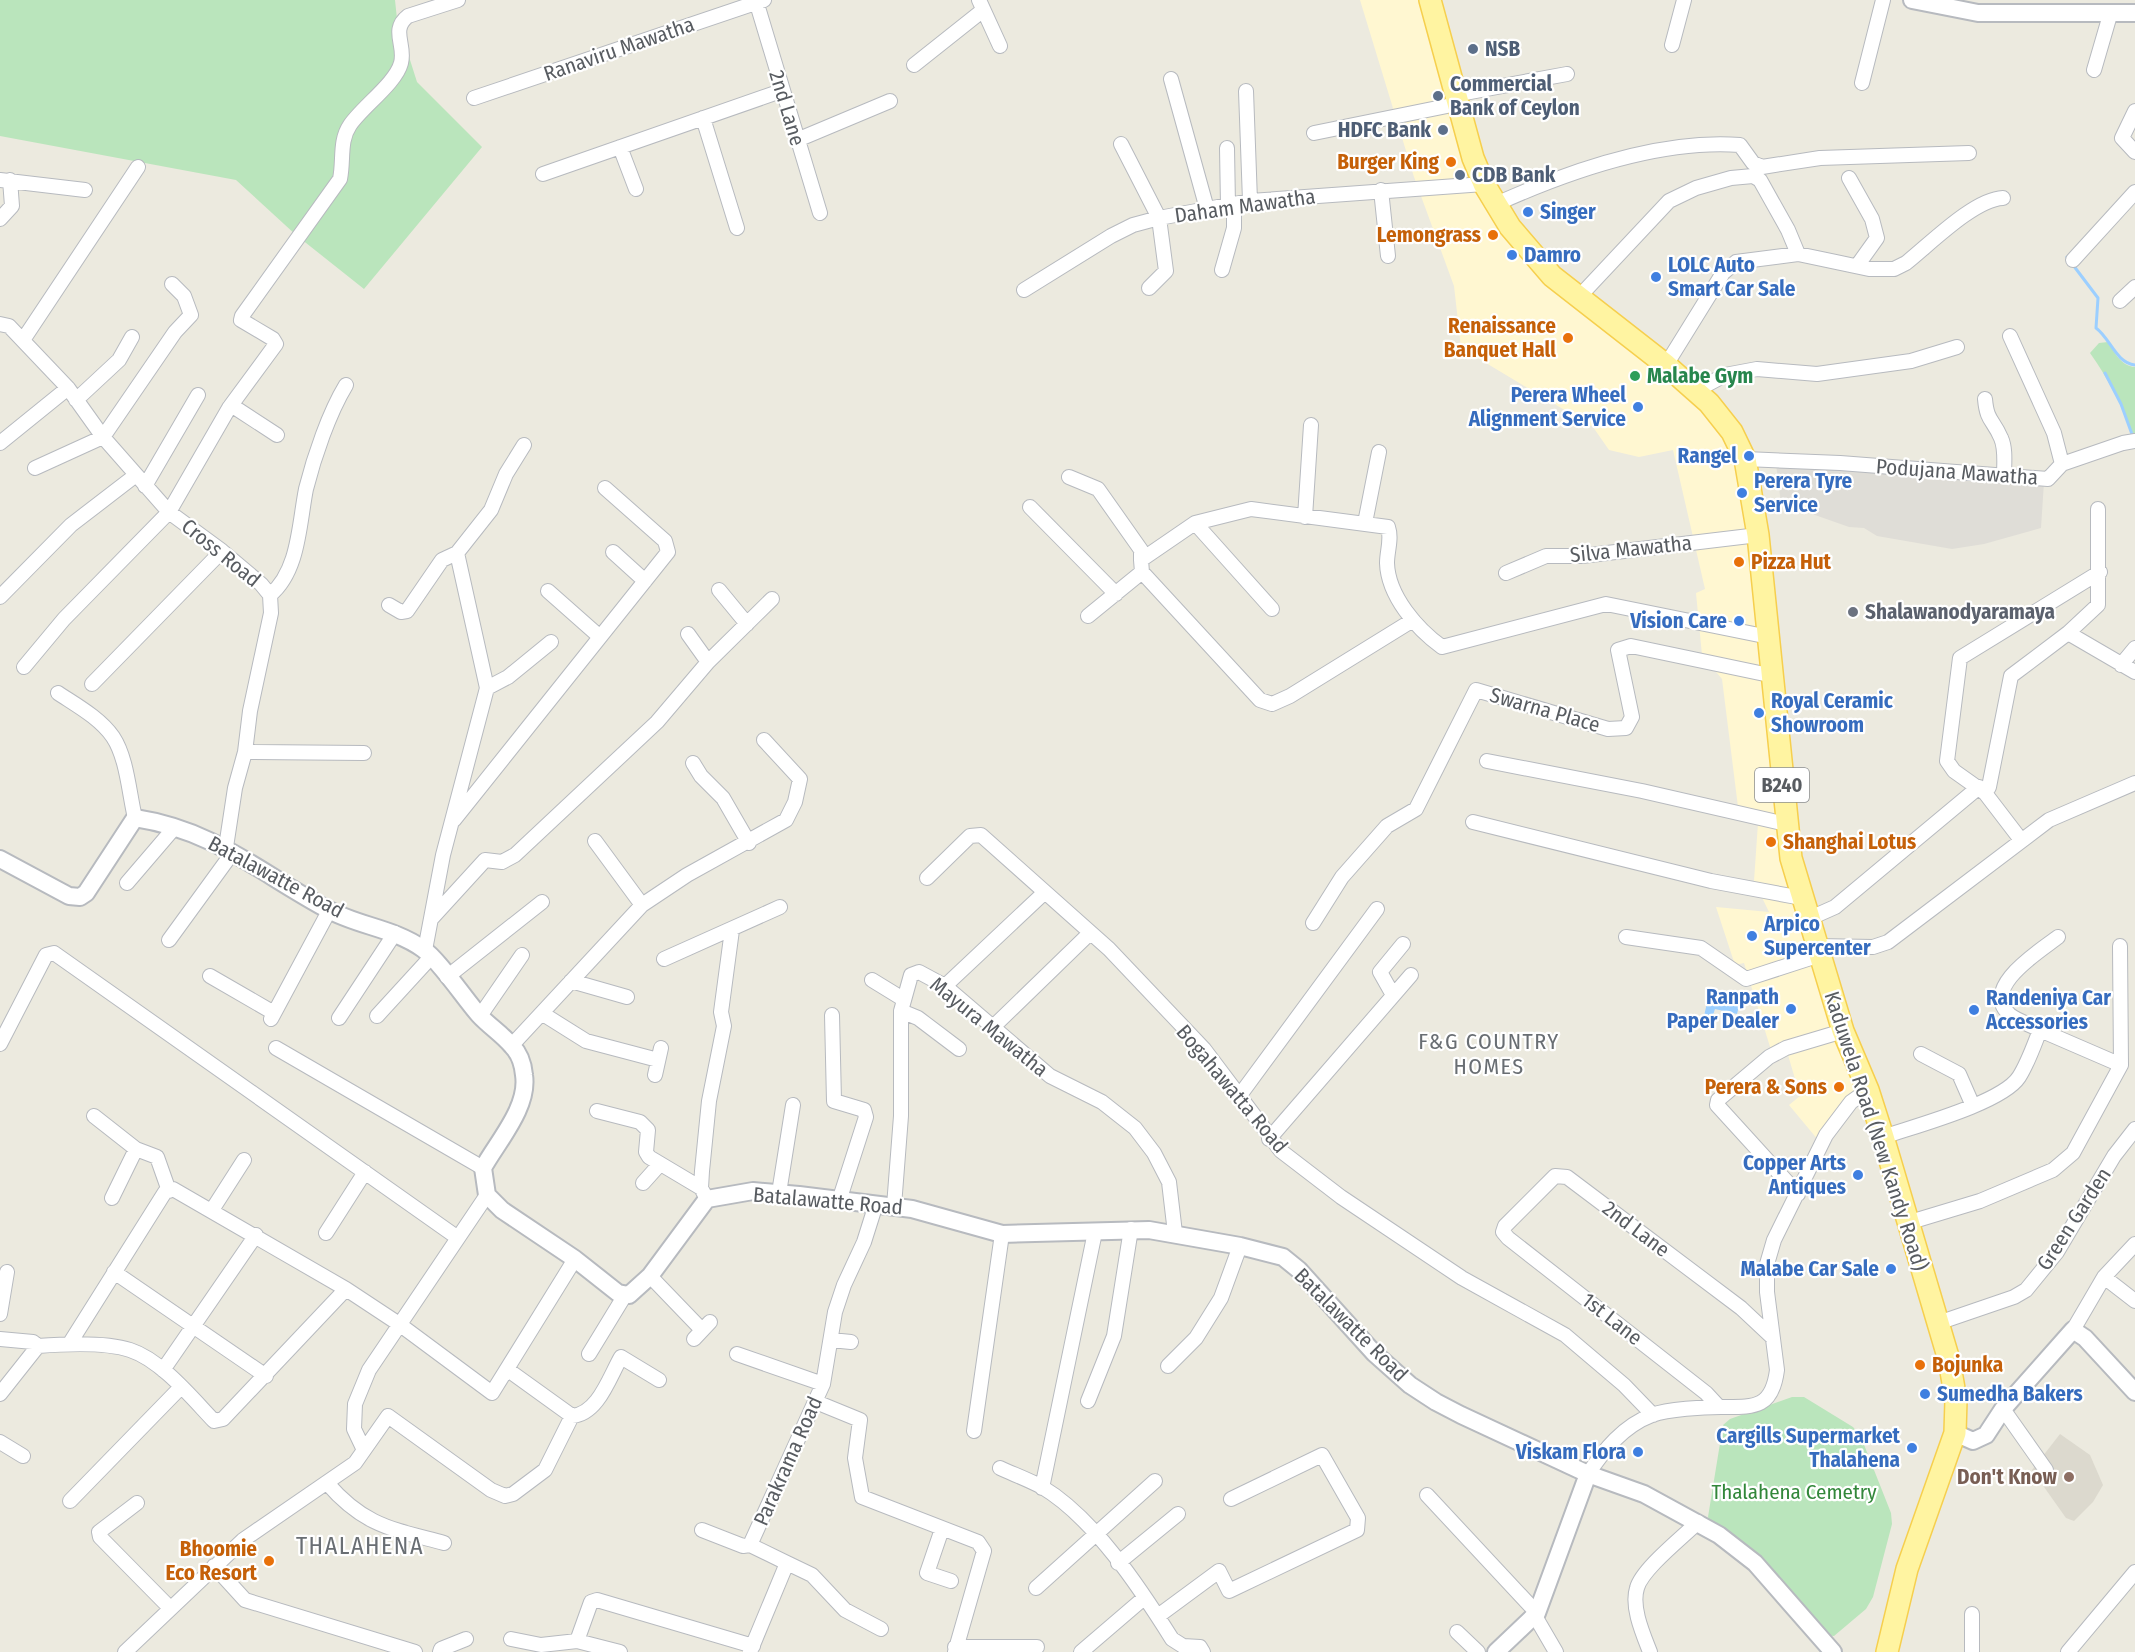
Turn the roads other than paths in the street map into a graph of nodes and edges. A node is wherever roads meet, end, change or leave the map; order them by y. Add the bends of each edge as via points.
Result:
1 (458, 0) edge
2 (1684, 0) edge
3 (1883, 0) edge
4 (1912, 0) edge
5 (1434, 1) edge
6 (760, 2) edge
7 (981, 5) edge
8 (2025, 6) edge
9 (2135, 13) edge
10 (2110, 15) junction
11 (1672, 45) dead end
12 (1000, 46) dead end
13 (914, 65) dead end
14 (2094, 70) dead end
15 (1567, 74) dead end
16 (1172, 79) dead end
17 (1862, 83) dead end
18 (781, 91) junction
19 (1246, 91) dead end
20 (474, 98) dead end
21 (1456, 99) junction
22 (890, 101) dead end
23 (2135, 111) edge
24 (703, 118) junction
25 (1314, 133) dead end
26 (797, 140) junction
27 (1121, 144) dead end
28 (620, 147) junction
29 (1227, 148) dead end
30 (2135, 152) edge
31 (1969, 153) dead end
32 (138, 167) dead end
33 (543, 174) dead end
34 (1849, 178) dead end
35 (5, 180) edge
36 (1484, 184) junction
37 (636, 189) dead end
38 (85, 190) dead end
39 (1381, 190) junction
40 (2135, 192) edge
41 (2002, 198) dead end
42 (1250, 201) junction
43 (1496, 204) junction
44 (1231, 205) junction
45 (1207, 209) junction
46 (820, 213) dead end
47 (1159, 218) junction
48 (0, 219) edge
49 (737, 228) dead end
50 (1798, 254) junction
51 (1388, 256) dead end
52 (2073, 261) dead end
53 (1857, 266) junction
54 (1222, 270) dead end
55 (172, 284) dead end
56 (2135, 287) edge
57 (1149, 288) dead end
58 (1024, 290) dead end
59 (1578, 298) junction
60 (2120, 301) dead end
61 (0, 324) edge
62 (132, 336) dead end
63 (2010, 336) dead end
64 (23, 340) junction
65 (1957, 347) dead end
66 (1666, 365) junction
67 (346, 385) dead end
68 (68, 388) junction
69 (1695, 391) junction
70 (198, 395) dead end
71 (1985, 399) dead end
72 (76, 400) junction
73 (231, 405) junction
74 (1311, 425) dead end
75 (277, 435) dead end
76 (103, 437) junction
77 (2129, 442) edge
78 (0, 443) edge
79 (524, 445) dead end
80 (1379, 452) dead end
81 (1745, 459) junction
82 (2062, 464) junction
83 (35, 468) dead end
84 (136, 475) junction
85 (2004, 476) junction
86 (1069, 477) dead end
87 (145, 486) junction
88 (605, 488) dead end
89 (1030, 507) dead end
90 (2098, 509) dead end
91 (169, 512) junction
92 (1305, 517) junction
93 (1195, 523) junction
94 (1365, 523) junction
95 (1758, 535) junction
96 (222, 551) junction
97 (613, 552) dead end
98 (457, 554) junction
99 (1141, 566) junction
100 (2100, 572) junction
101 (1506, 573) dead end
102 (645, 580) junction
103 (719, 590) dead end
104 (548, 591) dead end
105 (1116, 594) junction
106 (270, 596) junction
107 (0, 597) edge
108 (772, 599) dead end
109 (389, 605) dead end
110 (1272, 609) dead end
111 (1088, 616) dead end
112 (1413, 621) junction
113 (747, 624) junction
114 (2068, 633) junction
115 (688, 634) dead end
116 (600, 637) junction
117 (1769, 637) junction
118 (551, 642) dead end
119 (2135, 648) edge
120 (708, 662) junction
121 (2121, 665) junction
122 (24, 667) dead end
123 (2135, 672) edge
124 (1774, 676) junction
125 (92, 684) dead end
126 (487, 688) junction
127 (58, 693) dead end
128 (764, 740) dead end
129 (245, 752) junction
130 (364, 753) dead end
131 (1487, 761) dead end
132 (693, 763) dead end
133 (2135, 783) edge
134 (1982, 790) junction
135 (135, 818) junction
136 (1473, 822) dead end
137 (451, 824) junction
138 (1786, 824) junction
139 (175, 826) junction
140 (2021, 840) junction
141 (595, 841) dead end
142 (749, 843) junction
143 (229, 849) junction
144 (0, 859) edge
145 (927, 878) dead end
146 (127, 883) dead end
147 (1045, 892) junction
148 (1802, 898) junction
149 (542, 902) dead end
150 (642, 905) junction
151 (780, 907) dead end
152 (1377, 909) dead end
153 (329, 910) junction
154 (432, 918) junction
155 (1808, 919) junction
156 (1313, 923) dead end
157 (732, 930) junction
158 (396, 933) junction
159 (1090, 933) junction
160 (1626, 937) dead end
161 (2058, 937) dead end
162 (169, 940) dead end
163 (1403, 944) dead end
164 (2120, 946) dead end
165 (1819, 951) junction
166 (428, 953) junction
167 (522, 955) dead end
168 (664, 958) dead end
169 (1412, 975) dead end
170 (210, 976) dead end
171 (447, 977) junction
172 (872, 980) dead end
173 (571, 981) junction
174 (945, 986) junction
175 (1393, 995) junction
176 (627, 997) dead end
177 (902, 1005) junction
178 (543, 1014) junction
179 (376, 1016) dead end
180 (480, 1016) junction
181 (832, 1016) dead end
182 (339, 1018) dead end
183 (992, 1028) junction
184 (2040, 1030) junction
185 (1843, 1031) junction
186 (0, 1044) edge
187 (512, 1045) junction
188 (276, 1048) dead end
189 (959, 1049) dead end
190 (1921, 1054) dead end
191 (658, 1061) dead end
192 (2121, 1065) junction
193 (1868, 1090) junction
194 (1240, 1095) junction
195 (793, 1105) dead end
196 (1973, 1106) junction
197 (597, 1111) dead end
198 (93, 1116) dead end
199 (2135, 1129) edge
200 (1883, 1137) junction
201 (1269, 1139) junction
202 (136, 1149) junction
203 (244, 1160) dead end
204 (660, 1164) junction
205 (483, 1168) junction
206 (365, 1172) junction
207 (643, 1183) dead end
208 (169, 1191) junction
209 (779, 1193) junction
210 (704, 1194) junction
211 (1798, 1194) junction
212 (487, 1195) junction
213 (112, 1198) dead end
214 (839, 1201) junction
215 (876, 1204) junction
216 (894, 1206) junction
217 (212, 1210) junction
218 (1907, 1223) junction
219 (1131, 1229) junction
220 (1095, 1232) junction
221 (1503, 1232) joint
222 (326, 1233) dead end
223 (1175, 1233) junction
224 (1002, 1234) junction
225 (256, 1235) junction
226 (458, 1238) junction
227 (2135, 1244) edge
228 (1240, 1246) junction
229 (574, 1259) junction
230 (7, 1272) dead end
231 (114, 1272) junction
232 (650, 1276) junction
233 (2104, 1277) junction
234 (346, 1288) junction
235 (625, 1295) junction
236 (2135, 1301) edge
237 (0, 1314) edge
238 (1938, 1323) junction
239 (399, 1324) junction
240 (196, 1325) junction
241 (2073, 1330) junction
242 (702, 1331) dead end
243 (1773, 1338) junction
244 (0, 1339) edge
245 (831, 1340) junction
246 (851, 1342) dead end
247 (70, 1343) junction
248 (38, 1346) junction
249 (589, 1354) dead end
250 (736, 1354) dead end
251 (1168, 1366) dead end
252 (163, 1370) junction
253 (508, 1370) junction
254 (266, 1376) junction
255 (658, 1380) dead end
256 (823, 1384) junction
257 (181, 1387) junction
258 (2135, 1392) edge
259 (0, 1394) edge
260 (1088, 1401) dead end
261 (816, 1402) junction
262 (1719, 1407) junction
263 (2003, 1409) junction
264 (1653, 1415) junction
265 (572, 1416) junction
266 (974, 1431) dead end
267 (1955, 1433) junction
268 (0, 1442) edge
269 (363, 1448) junction
270 (22, 1456) dead end
271 (1000, 1468) dead end
272 (2046, 1470) dead end
273 (1588, 1474) junction
274 (1155, 1481) dead end
275 (327, 1483) junction
276 (1042, 1488) junction
277 (1427, 1495) dead end
278 (1231, 1499) dead end
279 (70, 1501) dead end
280 (137, 1503) dead end
281 (1178, 1514) dead end
282 (1698, 1522) junction
283 (942, 1528) junction
284 (702, 1530) dead end
285 (1095, 1534) junction
286 (444, 1543) dead end
287 (750, 1545) junction
288 (787, 1563) junction
289 (1118, 1563) junction
290 (214, 1566) junction
291 (2135, 1572) edge
292 (951, 1581) dead end
293 (1036, 1588) dead end
294 (1144, 1598) junction
295 (170, 1608) junction
296 (1972, 1614) dead end
297 (1536, 1615) junction
298 (1158, 1616) junction
299 (881, 1629) dead end
300 (1457, 1632) dead end
301 (466, 1639) dead end
302 (511, 1639) dead end
303 (577, 1641) junction
304 (1037, 1647) dead end
305 (751, 1649) edge
306 (955, 1649) edge
307 (129, 1651) edge
308 (415, 1652) edge
309 (440, 1652) edge
310 (620, 1652) edge
311 (1081, 1652) edge
312 (1203, 1652) edge
313 (1478, 1652) edge
314 (1496, 1652) edge
315 (1556, 1652) edge
316 (1650, 1652) edge
317 (1833, 1652) edge
318 (1887, 1652) edge
319 (1972, 1652) edge
320 (2068, 1652) edge

1 - 73 street via 402,21 398,29 401,63 350,124 342,141 345,159 340,178 242,316 241,320 276,344
2 - 11 street
3 - 17 street
4 - 8 street via 1978,13
5 - 21 main road, Kaduwela Road (New Kandy Road) / B240
6 - 18 street, 2nd Lane
6 - 20 street, Ranaviru Mawatha
7 - 12 street
7 - 13 street
8 - 10 street
9 - 10 street
10 - 14 street
15 - 21 street
16 - 45 street
18 - 24 street
18 - 26 street, 2nd Lane
19 - 42 street
21 - 25 street
21 - 36 main road, Kaduwela Road (New Kandy Road) / B240
22 - 26 street
23 - 30 street via 2122,138
24 - 28 street
24 - 49 street
26 - 46 street, 2nd Lane
27 - 47 street
28 - 33 street
28 - 37 street
29 - 44 street
31 - 43 street via 1820,158 1762,168 1753,163 1740,145 1717,143 1631,156 1544,183
32 - 64 street
34 - 53 street via 1872,219 1877,238
35 - 38 street
35 - 48 street via 12,206
36 - 39 street, Daham Mawatha
36 - 43 main road, Kaduwela Road (New Kandy Road) / B240
39 - 42 street, Daham Mawatha
39 - 51 street
40 - 52 street
41 - 53 street via 1976,209 1894,269
42 - 44 street, Daham Mawatha
43 - 59 main road, Kaduwela Road (New Kandy Road) / B240 via 1526,247
44 - 45 street, Daham Mawatha
44 - 54 street via 1234,228
45 - 47 street, Daham Mawatha
47 - 57 street via 1166,271
47 - 58 street, Daham Mawatha via 1111,236
50 - 53 street
50 - 59 street via 1760,180 1753,176 1731,178 1669,201
50 - 66 street via 1730,266
55 - 76 street via 184,296 191,315 175,332
56 - 60 street
59 - 66 main road, Kaduwela Road (New Kandy Road) / B240
61 - 64 street, Cross Road via 9,326
62 - 72 street via 119,360
63 - 82 street, Podujana Mawatha via 2054,433
64 - 68 street, Cross Road
65 - 69 street via 1911,361 1817,374 1757,369 1725,375
66 - 69 main road, Kaduwela Road (New Kandy Road) / B240
67 - 106 street via 337,399 307,486 296,547 282,585
68 - 72 street, Cross Road
68 - 78 street
69 - 81 main road, Kaduwela Road (New Kandy Road) / B240 via 1724,419
70 - 87 street
71 - 85 street via 1986,417 2004,447
72 - 76 street, Cross Road
73 - 75 street
73 - 91 street
74 - 92 street
76 - 83 street
76 - 84 street, Cross Road
77 - 82 street
79 - 98 street via 491,510
80 - 94 street
81 - 85 street, Podujana Mawatha
81 - 95 main road, Kaduwela Road (New Kandy Road) / B240
82 - 85 street, Podujana Mawatha via 2048,479
84 - 87 street, Cross Road
84 - 107 street via 71,525
86 - 99 street via 1098,489 1141,550
87 - 91 street, Cross Road
88 - 102 street via 665,541 668,552
89 - 105 street
90 - 100 street
91 - 96 street, Cross Road
91 - 122 street via 64,619
92 - 93 street via 1251,508
92 - 94 street
93 - 99 street
93 - 110 street
94 - 112 street via 1388,527 1387,565 1394,589
95 - 101 street, Silva Mawatha via 1582,556 1546,555
95 - 117 main road, Kaduwela Road (New Kandy Road) / B240
96 - 106 street, Cross Road
96 - 125 street
97 - 102 street
98 - 109 street via 442,560 407,611
98 - 126 street
99 - 105 street
99 - 112 street via 1260,700 1272,704
100 - 114 street via 2098,605
100 - 134 street via 1959,658 1947,761 1954,771
102 - 116 street
103 - 113 street
104 - 116 street
105 - 111 street
106 - 129 street, Cross Road via 271,613
108 - 113 street
112 - 117 street via 1442,647 1606,604
113 - 120 street
114 - 121 street
114 - 134 street via 2011,676 1989,787
115 - 120 street
116 - 137 street
117 - 124 main road, Kaduwela Road (New Kandy Road) / B240
118 - 126 street via 508,677
119 - 121 street
120 - 154 street via 657,722 515,855 502,862 485,860
121 - 123 street
124 - 138 main road, Kaduwela Road (New Kandy Road) / B240
124 - 156 street, Swarna Place via 1631,646 1618,650 1632,717 1626,728 1608,729 1476,690 1416,809 1387,826 1342,877
126 - 137 street
127 - 135 street via 112,735 119,749
128 - 142 street via 800,779 786,820
129 - 130 street
129 - 143 street, Cross Road via 235,788
131 - 138 street
132 - 142 street via 700,776 723,798
133 - 140 street via 2054,817
134 - 140 street
134 - 155 street via 1835,907
135 - 139 street, Batalawatte Road
135 - 144 street via 80,897 69,896
136 - 148 street via 1711,881
137 - 154 street
138 - 148 main road, Kaduwela Road (New Kandy Road) / B240
139 - 143 street, Batalawatte Road
139 - 146 street
140 - 165 street via 1888,942
141 - 150 street
142 - 150 street via 687,875
143 - 153 street, Batalawatte Road
143 - 162 street
145 - 147 street, Bogahawatta Road via 975,834 981,835
147 - 159 street, Bogahawatta Road
147 - 174 street
148 - 155 main road, Kaduwela Road (New Kandy Road) / B240
149 - 171 street
150 - 173 street
151 - 157 street
152 - 194 street
153 - 158 street, Batalawatte Road
153 - 170 street via 272,1016
154 - 166 street
155 - 165 main road, Kaduwela Road (New Kandy Road) / B240
157 - 168 street
157 - 210 street via 721,1012 724,1026 709,1101
158 - 166 street, Batalawatte Road
158 - 182 street
159 - 183 street
159 - 194 street, Bogahawatta Road via 1204,1049
160 - 165 street via 1701,948 1746,979
161 - 184 street via 2009,976 2001,997 2011,1016
163 - 175 street via 1380,972
164 - 192 street
165 - 185 main road, Kaduwela Road (New Kandy Road) / B240
166 - 171 street, Batalawatte Road
166 - 179 street
167 - 180 street
169 - 175 street
171 - 180 street, Batalawatte Road
172 - 177 street
173 - 176 street
173 - 178 street
174 - 177 street, Mayura Mawatha via 915,972
174 - 183 street, Mayura Mawatha
175 - 201 street
177 - 189 street
177 - 216 street, Mayura Mawatha via 901,1116
178 - 187 street
178 - 191 street via 586,1041
180 - 187 street, Batalawatte Road
181 - 214 street via 834,1101 864,1110 866,1117
183 - 223 street, Mayura Mawatha via 1050,1077 1102,1102 1135,1128 1169,1182
184 - 192 street
184 - 196 street via 2020,1077 2010,1088
185 - 193 main road, Kaduwela Road (New Kandy Road) / B240
185 - 211 street via 1769,1057 1717,1103
186 - 206 street via 46,955 54,953
187 - 205 street, Batalawatte Road via 525,1075 524,1093
188 - 205 street
190 - 196 street via 1959,1074
192 - 218 street via 2073,1153 2053,1170 1980,1201
193 - 200 main road, Kaduwela Road (New Kandy Road) / B240
193 - 211 street via 1851,1102 1826,1135
194 - 201 street, Bogahawatta Road
195 - 209 street
196 - 200 street
197 - 204 street via 640,1122 648,1130 646,1152
198 - 202 street
199 - 238 street, Green Garden via 2114,1156 2056,1252 2026,1290
200 - 218 main road, Kaduwela Road (New Kandy Road) / B240
201 - 264 street, Bogahawatta Road via 1310,1175 1462,1278 1565,1335 1624,1384
202 - 208 street via 157,1157
202 - 213 street
203 - 217 street
204 - 207 street
204 - 210 street
205 - 212 street
206 - 222 street
206 - 226 street
208 - 217 street via 185,1194
208 - 231 street
209 - 210 street, Batalawatte Road
209 - 214 street, Batalawatte Road
210 - 232 street
211 - 243 street via 1774,1240 1767,1264
212 - 226 street
212 - 229 street via 502,1210
214 - 215 street, Batalawatte Road
215 - 216 street, Batalawatte Road
215 - 245 street, Parakrama Road via 835,1312
216 - 224 street, Batalawatte Road
217 - 225 street
218 - 238 main road, Kaduwela Road (New Kandy Road) / B240
219 - 220 street, Batalawatte Road
219 - 223 street, Batalawatte Road
219 - 260 street via 1114,1336
220 - 224 street, Batalawatte Road
220 - 276 street
221 - 243 street, 2nd Lane via 1555,1176 1567,1177 1740,1308
221 - 262 street, 1st Lane
223 - 228 street, Batalawatte Road
224 - 266 street
225 - 234 street
225 - 240 street
226 - 239 street
227 - 233 street
228 - 251 street via 1221,1298 1196,1338
228 - 273 street, Batalawatte Road via 1283,1257 1374,1353 1436,1402
229 - 235 street
229 - 253 street
230 - 237 street
231 - 240 street
231 - 247 street
232 - 235 street
232 - 242 street
233 - 236 street
233 - 241 street
234 - 239 street
234 - 254 street
235 - 249 street
238 - 267 main road, Kaduwela Road (New Kandy Road) / B240 via 1953,1382
239 - 253 street via 492,1393
239 - 269 street via 369,1370 355,1404 354,1429
240 - 252 street
240 - 254 street
241 - 258 street
241 - 263 street
243 - 262 street via 1776,1383 1768,1399 1752,1408
244 - 248 street via 33,1342
245 - 246 street
245 - 256 street, Parakrama Road
247 - 248 street
247 - 252 street via 130,1350
248 - 259 street
250 - 256 street
252 - 257 street
253 - 265 street
254 - 257 street via 223,1419 214,1421
255 - 265 street via 621,1357 592,1408 584,1415
256 - 261 street, Parakrama Road
257 - 279 street
261 - 283 street via 860,1420 855,1458 862,1497
261 - 287 street, Parakrama Road
262 - 264 street
263 - 267 street via 1986,1435 1973,1441
263 - 272 street
264 - 273 street via 1620,1434
265 - 269 street via 545,1470 505,1496 388,1416
267 - 318 main road, Kaduwela Road (New Kandy Road) / B240 via 1907,1569
268 - 270 street
269 - 275 street via 355,1463
271 - 276 street
273 - 282 street, Batalawatte Road via 1644,1494
273 - 297 street
274 - 285 street
275 - 286 street via 343,1502 379,1526
275 - 290 street via 243,1540
276 - 285 street
277 - 297 street
278 - 298 street via 1322,1455 1358,1518 1357,1530 1229,1591 1219,1571
280 - 295 street via 99,1532 100,1537
281 - 289 street
282 - 316 street via 1637,1587 1636,1609
282 - 317 street, Batalawatte Road via 1755,1563
283 - 292 street via 927,1573
283 - 306 street via 978,1542 984,1551
284 - 287 street via 743,1546
285 - 289 street
285 - 293 street
287 - 288 street, Parakrama Road
288 - 299 street, Parakrama Road via 812,1575 845,1610
288 - 305 street
289 - 294 street
290 - 295 street
290 - 308 street via 245,1600
291 - 320 street
294 - 298 street
294 - 311 street
295 - 307 street
296 - 319 street
297 - 314 street
297 - 315 street
298 - 312 street via 1172,1639 1183,1646 1200,1647
300 - 313 street
301 - 309 street via 441,1648
302 - 303 street via 542,1645
303 - 305 street via 591,1602 597,1599
303 - 310 street
304 - 306 street

